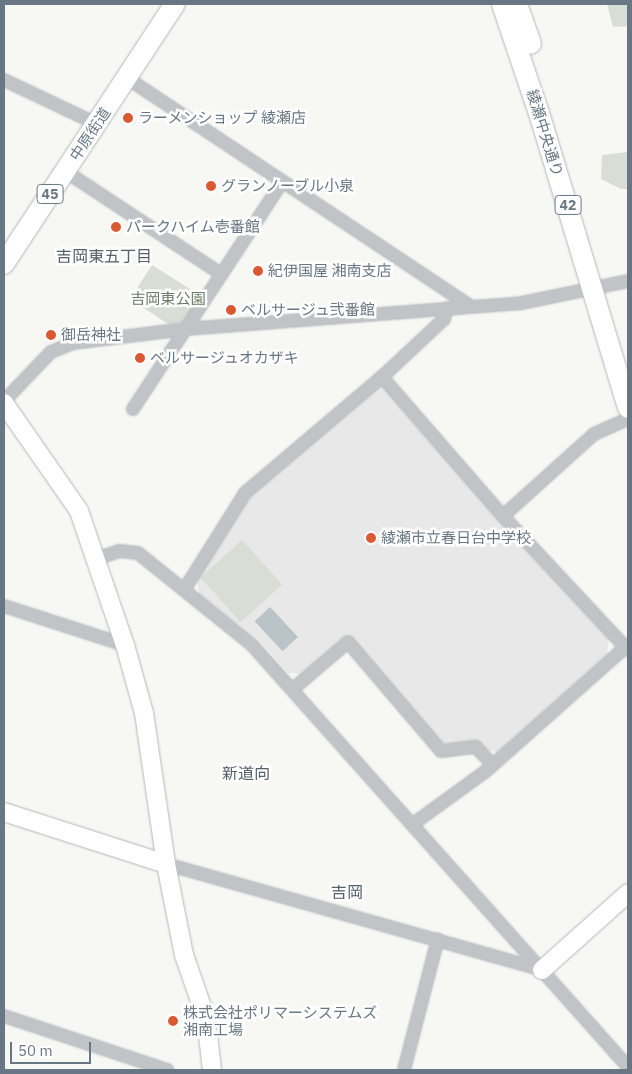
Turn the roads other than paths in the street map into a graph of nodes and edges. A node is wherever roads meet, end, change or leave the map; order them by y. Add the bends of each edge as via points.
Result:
1 (175, 4) edge
2 (502, 4) edge
3 (518, 4) edge
4 (127, 78) junction
5 (4, 80) edge
6 (97, 124) junction
7 (65, 171) junction
8 (282, 182) junction
9 (4, 264) edge
10 (221, 274) junction
11 (628, 281) edge
12 (600, 287) junction
13 (470, 306) junction
14 (447, 308) junction
15 (185, 329) junction
16 (628, 364) edge
17 (382, 377) junction
18 (4, 402) edge
19 (133, 408) dead end
20 (628, 408) edge
21 (628, 419) edge
22 (503, 516) junction
23 (95, 559) junction
24 (184, 590) junction
25 (4, 606) edge
26 (125, 646) junction
27 (627, 647) edge
28 (292, 689) junction
29 (492, 764) junction
30 (4, 812) edge
31 (413, 824) junction
32 (166, 864) junction
33 (628, 893) edge
34 (438, 939) junction
35 (542, 970) junction
36 (4, 1016) edge
37 (628, 1067) edge
38 (167, 1070) edge
39 (212, 1070) edge
40 (404, 1070) edge

1 - 4 main road, 中原街道 / 45
2 - 12 main road, 綾瀬中央通り / 42
3 - 12 main road, 綾瀬中央通り / 42
4 - 6 main road, 中原街道 / 45
4 - 8 street
5 - 6 street
6 - 7 main road, 中原街道 / 45
7 - 9 main road, 中原街道 / 45
7 - 10 street
8 - 10 street
8 - 13 street
10 - 15 street
11 - 12 street
12 - 13 street via 522,303
12 - 16 main road, 綾瀬中央通り / 42
12 - 20 main road, 綾瀬中央通り / 42
13 - 14 street
14 - 15 street
14 - 17 street via 444,319
15 - 18 street via 73,343 51,352
15 - 19 street
17 - 22 street
17 - 24 street via 245,493
18 - 23 street via 70,495
21 - 22 street via 594,434
22 - 27 street
23 - 24 street via 119,551 138,553
23 - 26 street
24 - 28 street via 252,645
25 - 26 street
26 - 32 street via 144,713
27 - 29 street
28 - 29 street via 348,642 441,751 476,748
28 - 31 street
29 - 31 street
30 - 32 street
31 - 35 street
32 - 34 street
32 - 39 street via 184,955 206,1018
33 - 35 street
34 - 35 street
34 - 40 street
35 - 37 street
36 - 38 street

